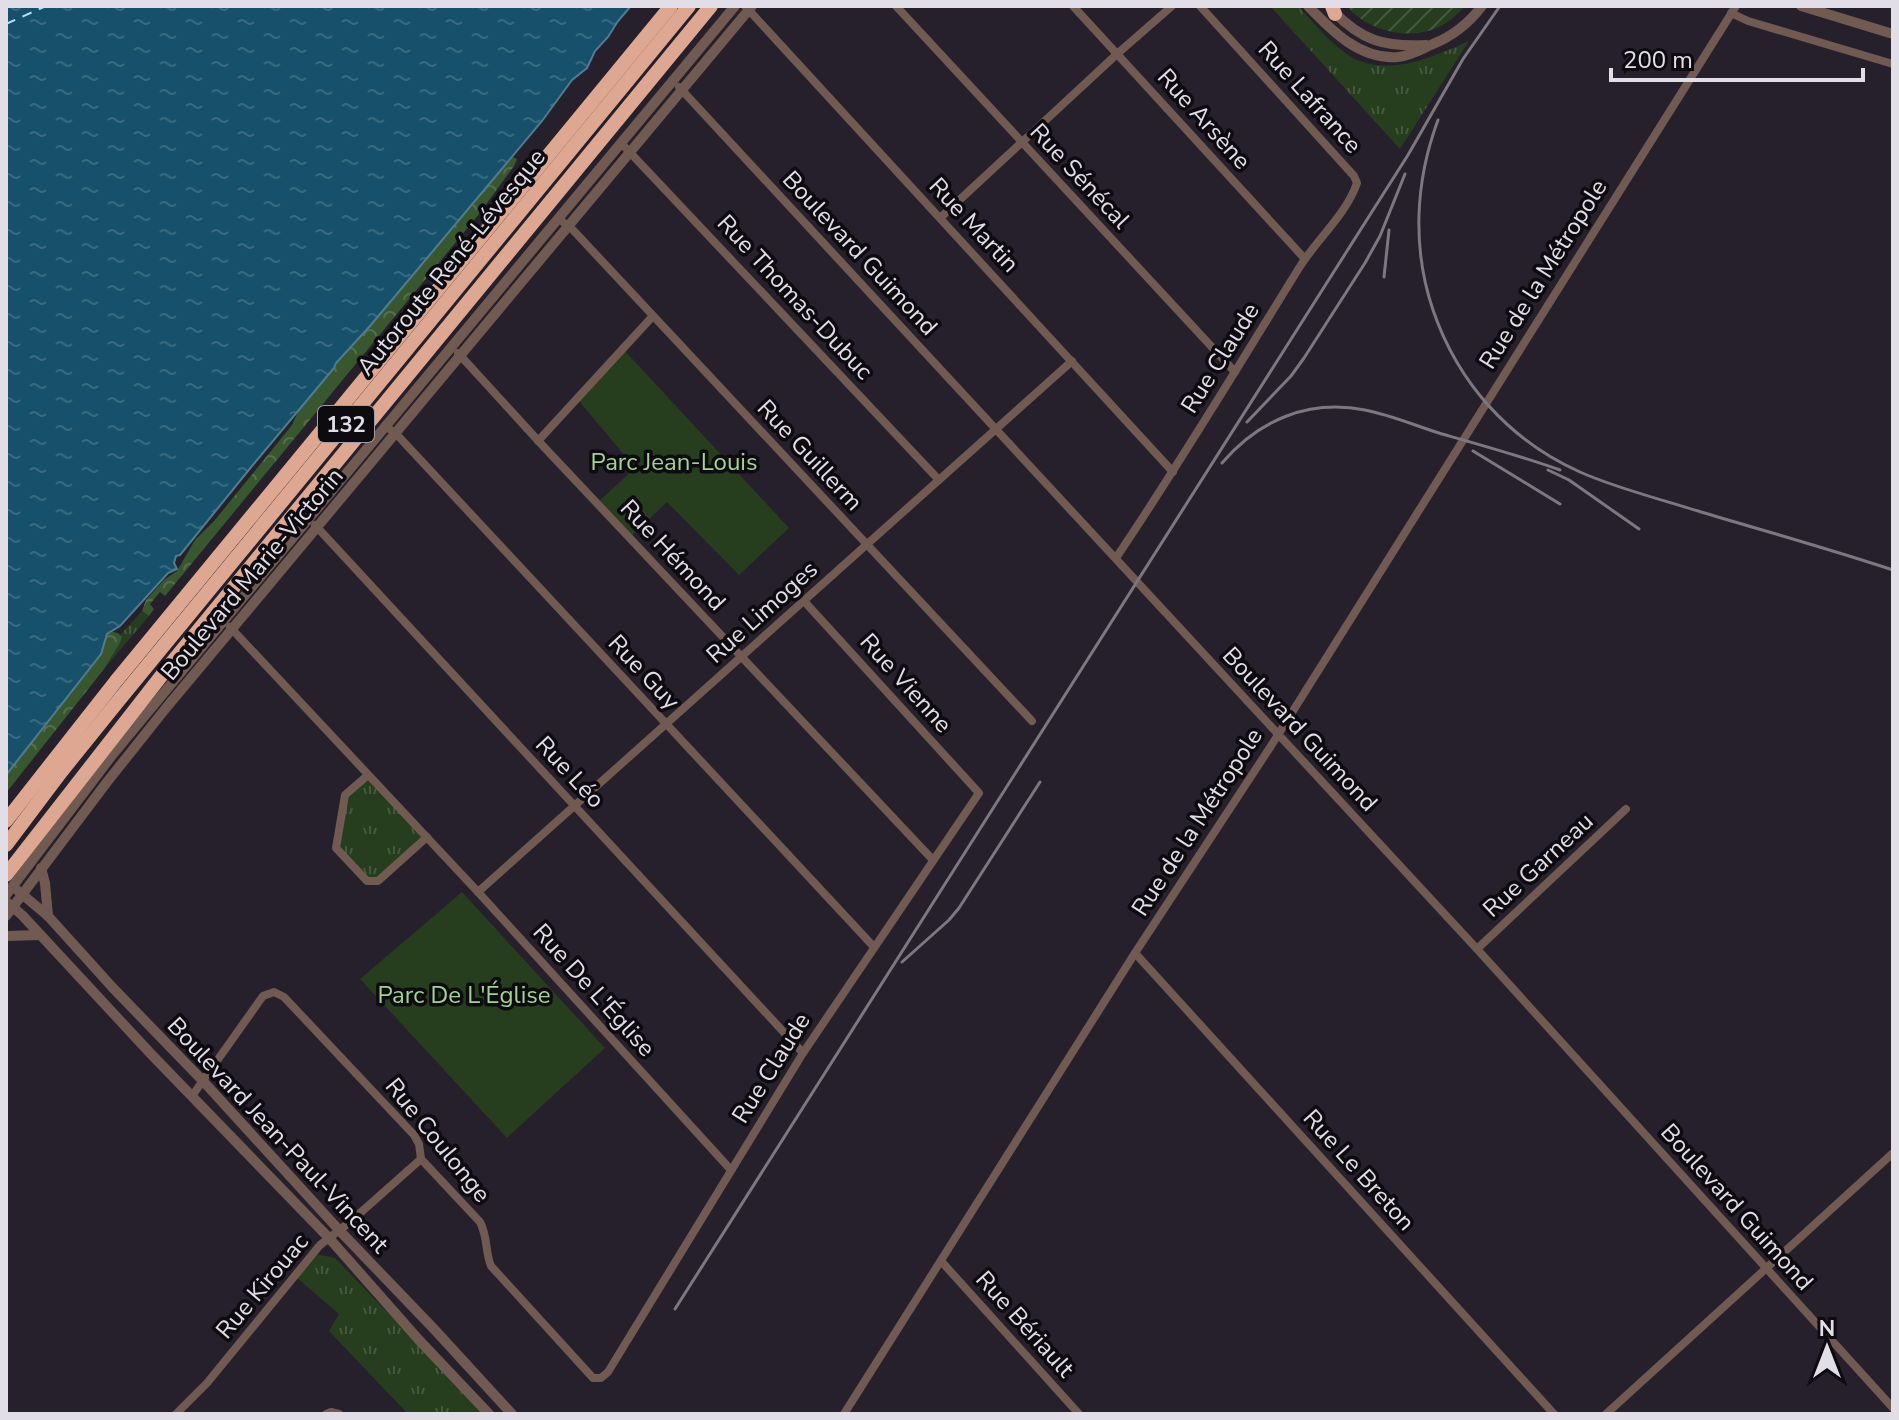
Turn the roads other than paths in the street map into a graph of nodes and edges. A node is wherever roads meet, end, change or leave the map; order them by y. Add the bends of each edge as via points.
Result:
1 (671, 6) edge
2 (689, 6) edge
3 (701, 6) edge
4 (711, 6) edge
5 (735, 6) edge
6 (896, 6) edge
7 (1073, 6) edge
8 (1172, 6) edge
9 (1200, 6) edge
10 (1308, 6) edge
11 (1482, 6) edge
12 (1801, 6) edge
13 (749, 7) edge
14 (1332, 9) edge
15 (1733, 10) edge
16 (1893, 34) edge
17 (1432, 45) junction
18 (1117, 54) junction
19 (1893, 64) edge
20 (672, 82) junction
21 (681, 90) junction
22 (1021, 142) junction
23 (621, 143) junction
24 (630, 151) junction
25 (1357, 180) joint
26 (558, 218) junction
27 (940, 218) junction
28 (568, 226) junction
29 (1305, 259) junction
30 (652, 317) junction
31 (451, 347) junction
32 (460, 355) junction
33 (1072, 361) junction
34 (1235, 372) junction
35 (385, 425) junction
36 (996, 429) junction
37 (395, 433) junction
38 (538, 441) junction
39 (1173, 472) junction
40 (939, 480) junction
41 (308, 519) junction
42 (317, 527) junction
43 (867, 545) junction
44 (1116, 558) junction
45 (804, 601) junction
46 (228, 625) junction
47 (741, 656) junction
48 (1032, 721) dead end
49 (665, 725) junction
50 (1278, 735) junction
51 (368, 775) junction
52 (979, 793) joint
53 (574, 807) junction
54 (1626, 809) dead end
55 (6, 821) edge
56 (427, 837) junction
57 (6, 845) edge
58 (6, 860) edge
59 (933, 860) junction
60 (41, 868) junction
61 (8, 885) edge
62 (478, 892) junction
63 (22, 893) junction
64 (8, 908) edge
65 (48, 916) junction
66 (40, 935) junction
67 (6, 936) edge
68 (874, 947) junction
69 (1477, 949) junction
70 (1135, 953) junction
71 (803, 1053) junction
72 (203, 1081) junction
73 (192, 1096) junction
74 (1893, 1153) edge
75 (421, 1159) junction
76 (731, 1170) junction
77 (340, 1231) junction
78 (329, 1238) junction
79 (941, 1261) junction
80 (1766, 1268) junction
81 (608, 1372) joint
82 (1893, 1408) edge
83 (176, 1414) edge
84 (326, 1414) edge
85 (339, 1414) edge
86 (489, 1414) edge
87 (512, 1414) edge
88 (844, 1414) edge
89 (1079, 1414) edge
90 (1554, 1414) edge
91 (1606, 1414) edge

1 - 55 highway, Autoroute René-Lévesque
2 - 57 highway, Autoroute René-Lévesque / 132 via 127,690
3 - 58 highway via 147,680
4 - 61 highway via 169,666 75,784
5 - 20 street, Boulevard Marie-Victorin
6 - 22 street, Rue Sénécal
7 - 18 street, Rue Arsène
8 - 18 street
9 - 25 street, Rue Lafrance
10 - 17 street via 1337,35 1371,53 1400,57
11 - 17 street via 1460,29
12 - 16 street
13 - 21 street, Boulevard Marie-Victorin
13 - 27 street, Rue Martin
14 - 17 street via 1357,33 1377,42
15 - 19 street via 1748,21
15 - 50 street, Rue de la Métropole
18 - 22 street
18 - 29 street, Rue Arsène
20 - 21 street, Boulevard Guimond
20 - 23 street, Boulevard Marie-Victorin
21 - 24 street, Boulevard Marie-Victorin
21 - 36 street, Boulevard Guimond
22 - 27 street
22 - 34 street, Rue Sénécal
23 - 24 street, Rue Thomas-Dubuc
23 - 26 street, Boulevard Marie-Victorin
24 - 28 street, Boulevard Marie-Victorin
24 - 40 street, Rue Thomas-Dubuc
25 - 29 street, Rue Claude via 1333,225
26 - 28 street, Rue Guillerm
26 - 31 street, Boulevard Marie-Victorin
27 - 33 street, Rue Martin
28 - 30 street, Rue Guillerm
28 - 32 street, Boulevard Marie-Victorin
29 - 34 street, Rue Claude
30 - 38 street
30 - 43 street, Rue Guillerm
31 - 32 street, Rue Hémond
31 - 35 street, Boulevard Marie-Victorin
32 - 37 street, Boulevard Marie-Victorin
32 - 38 street, Rue Hémond
33 - 36 street, Rue Limoges
33 - 39 street, Rue Martin
34 - 39 street, Rue Claude
35 - 37 street, Rue Guy
35 - 41 street, Boulevard Marie-Victorin
36 - 40 street, Rue Limoges
36 - 44 street, Boulevard Guimond
37 - 42 street, Boulevard Marie-Victorin
37 - 49 street, Rue Guy
38 - 47 street, Rue Hémond
39 - 44 street, Rue Claude
40 - 43 street, Rue Limoges
41 - 42 street, Rue Léo
41 - 46 street, Boulevard Marie-Victorin
42 - 46 street, Boulevard Marie-Victorin
42 - 53 street, Rue Léo
43 - 45 street, Rue Limoges
43 - 48 street, Rue Guillerm
44 - 50 street, Boulevard Guimond
45 - 47 street, Rue Limoges
45 - 52 street, Rue Vienne
46 - 51 street, Rue De L'Église
46 - 60 street, Boulevard Marie-Victorin
46 - 61 street, Boulevard Marie-Victorin via 113,754
47 - 49 street, Rue Limoges
47 - 59 street, Rue Hémond
49 - 53 street, Rue Limoges
49 - 68 street, Rue Guy
50 - 69 street, Boulevard Guimond
50 - 70 street, Rue de la Métropole
51 - 56 street, Rue De L'Église
51 - 56 street via 345,795 336,848 367,881 378,881
52 - 59 street, Rue Claude
53 - 62 street, Rue Limoges
53 - 71 street, Rue Léo
54 - 69 street, Rue Garneau
56 - 62 street, Rue De L'Église
59 - 68 street, Rue Claude
60 - 63 street, Boulevard Marie-Victorin
60 - 65 street
61 - 63 street, Boulevard Jean-Paul-Vincent
62 - 76 street, Rue De L'Église
63 - 64 street, Boulevard Marie-Victorin
63 - 65 street, Boulevard Jean-Paul-Vincent
64 - 66 street, Boulevard Jean-Paul-Vincent
65 - 72 street, Boulevard Jean-Paul-Vincent
66 - 67 street
66 - 73 street, Boulevard Jean-Paul-Vincent
68 - 71 street, Rue Claude
69 - 80 street, Boulevard Guimond
70 - 79 street, Rue de la Métropole
70 - 90 street, Rue Le Breton
71 - 76 street, Rue Claude
72 - 73 street, Rue Coulonge
72 - 75 street, Rue Coulonge via 263,996 274,992 414,1135
72 - 77 street, Boulevard Jean-Paul-Vincent
73 - 78 street, Boulevard Jean-Paul-Vincent
74 - 80 street
75 - 77 street, Rue Kirouac
75 - 81 street, Rue Coulonge via 480,1222 491,1266 593,1378
76 - 81 street, Rue Claude
77 - 78 street, Rue Kirouac
77 - 87 street, Boulevard Jean-Paul-Vincent
78 - 83 street, Rue Kirouac
78 - 86 street, Boulevard Jean-Paul-Vincent
79 - 88 street, Rue de la Métropole
79 - 89 street, Rue Bériault
80 - 82 street, Boulevard Guimond
80 - 91 street
84 - 85 street

